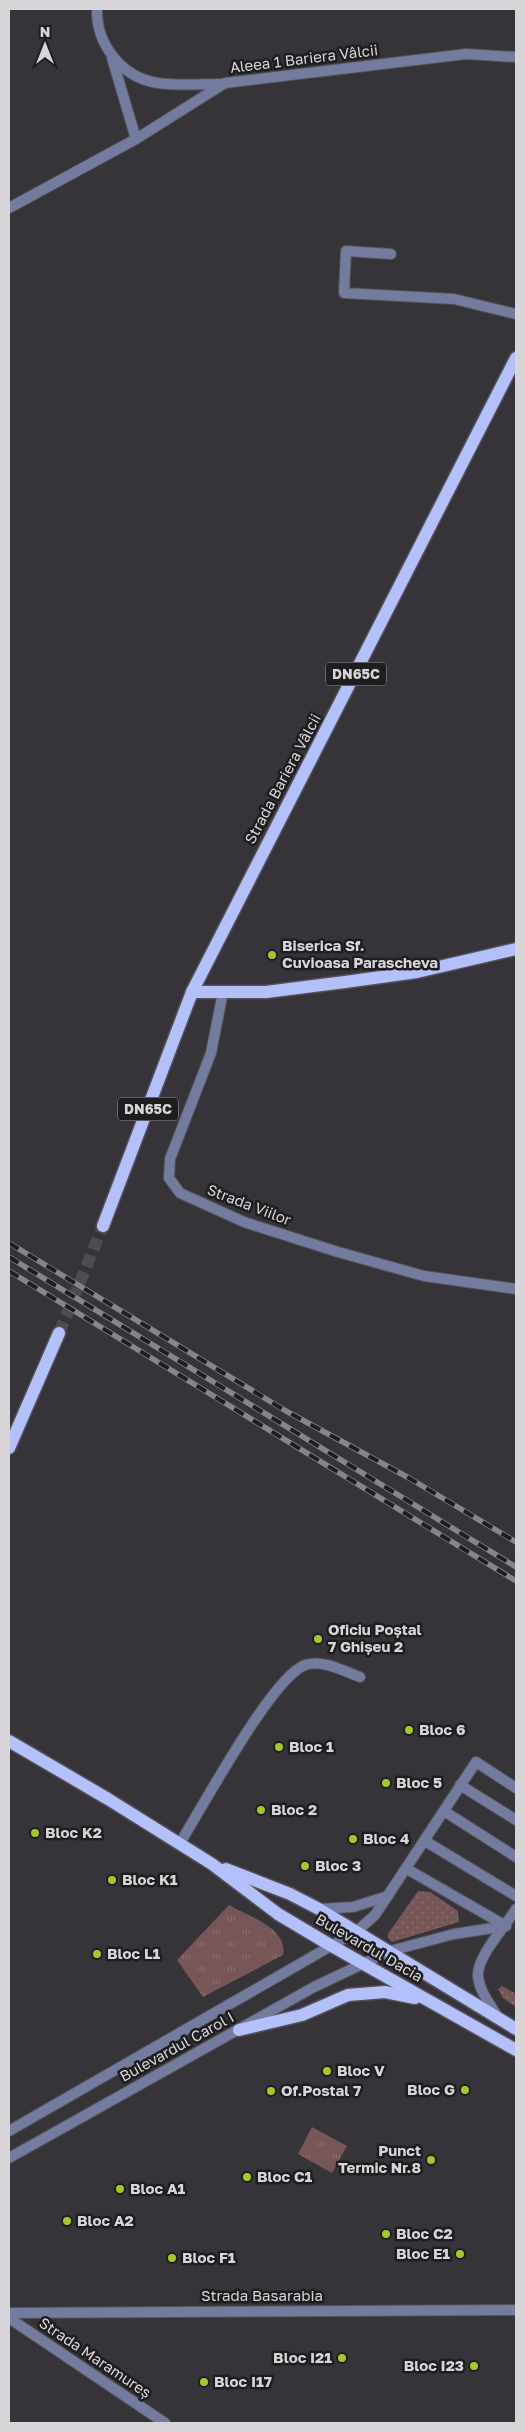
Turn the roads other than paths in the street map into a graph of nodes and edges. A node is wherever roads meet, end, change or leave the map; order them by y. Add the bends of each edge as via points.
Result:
1 (97, 9) edge
2 (111, 56) junction
3 (516, 57) edge
4 (225, 84) junction
5 (136, 139) junction
6 (9, 208) edge
7 (391, 254) dead end
8 (516, 314) edge
9 (516, 358) edge
10 (516, 949) edge
11 (192, 992) junction
12 (223, 992) junction
13 (103, 1226) tunnel mouth
14 (516, 1289) edge
15 (59, 1333) tunnel mouth
16 (9, 1448) edge
17 (360, 1677) dead end
18 (9, 1741) edge
19 (460, 1785) junction
20 (516, 1788) edge
21 (444, 1811) junction
22 (516, 1820) edge
23 (425, 1841) junction
24 (180, 1843) junction
25 (516, 1857) edge
26 (212, 1864) junction
27 (407, 1869) junction
28 (388, 1896) junction
29 (516, 1896) edge
30 (318, 1909) junction
31 (516, 1909) edge
32 (506, 1926) junction
33 (358, 1931) junction
34 (330, 1946) junction
35 (390, 1951) junction
36 (361, 1964) junction
37 (429, 2002) junction
38 (498, 2017) junction
39 (516, 2029) edge
40 (239, 2030) junction
41 (516, 2050) edge
42 (9, 2131) edge
43 (9, 2158) edge
44 (516, 2310) edge
45 (9, 2313) edge
46 (9, 2318) edge
47 (165, 2423) edge

1 - 2 street via 102,38
2 - 4 street via 130,73 156,83
2 - 5 street
3 - 4 street, Aleea 1 Bariera Vâlcii via 466,54
4 - 5 street, Aleea 1 Bariera Vâlcii
5 - 6 street, Aleea 1 Bariera Vâlcii
7 - 8 street via 346,251 344,293 454,299
9 - 11 main road, Strada Bariera Vâlcii / DN65C
10 - 12 main road via 417,972 266,992
11 - 12 main road
11 - 13 main road, Strada Bariera Vâlcii / DN65C
12 - 14 street, Strada Viilor via 211,1053 170,1159 169,1178 180,1193 244,1222 338,1252 424,1276
15 - 16 main road
17 - 24 street via 324,1664 306,1664 296,1670 269,1698
18 - 24 main road, Bulevardul Dacia
19 - 20 street, Bulevardul Carol I via 476,1762
19 - 21 street, Bulevardul Carol I
19 - 22 street
21 - 23 street, Bulevardul Carol I
21 - 25 street
23 - 27 street, Bulevardul Carol I
23 - 29 street
24 - 26 main road, Bulevardul Dacia
26 - 30 main road, Bulevardul Dacia via 290,1894
26 - 34 main road, Bulevardul Dacia via 278,1914
27 - 28 street, Bulevardul Carol I
27 - 32 street
28 - 30 street via 352,1906
28 - 33 street, Bulevardul Carol I
30 - 33 main road, Bulevardul Dacia
31 - 32 street
32 - 35 street, Bulevardul Carol I via 454,1934
32 - 38 street via 484,1955 478,1975 485,1996
33 - 34 street, Bulevardul Carol I
33 - 35 main road, Bulevardul Dacia
34 - 36 main road, Bulevardul Dacia
34 - 42 street, Bulevardul Carol I
35 - 36 street, Bulevardul Carol I
35 - 38 main road, Bulevardul Dacia
36 - 37 main road, Bulevardul Dacia
36 - 40 street, Bulevardul Carol I
37 - 40 main road via 385,1992 348,1995 302,2015
37 - 41 main road, Bulevardul Dacia
38 - 39 main road, Bulevardul Dacia
40 - 43 street, Bulevardul Carol I
44 - 45 street, Strada Basarabia
46 - 47 street, Strada Maramureș

